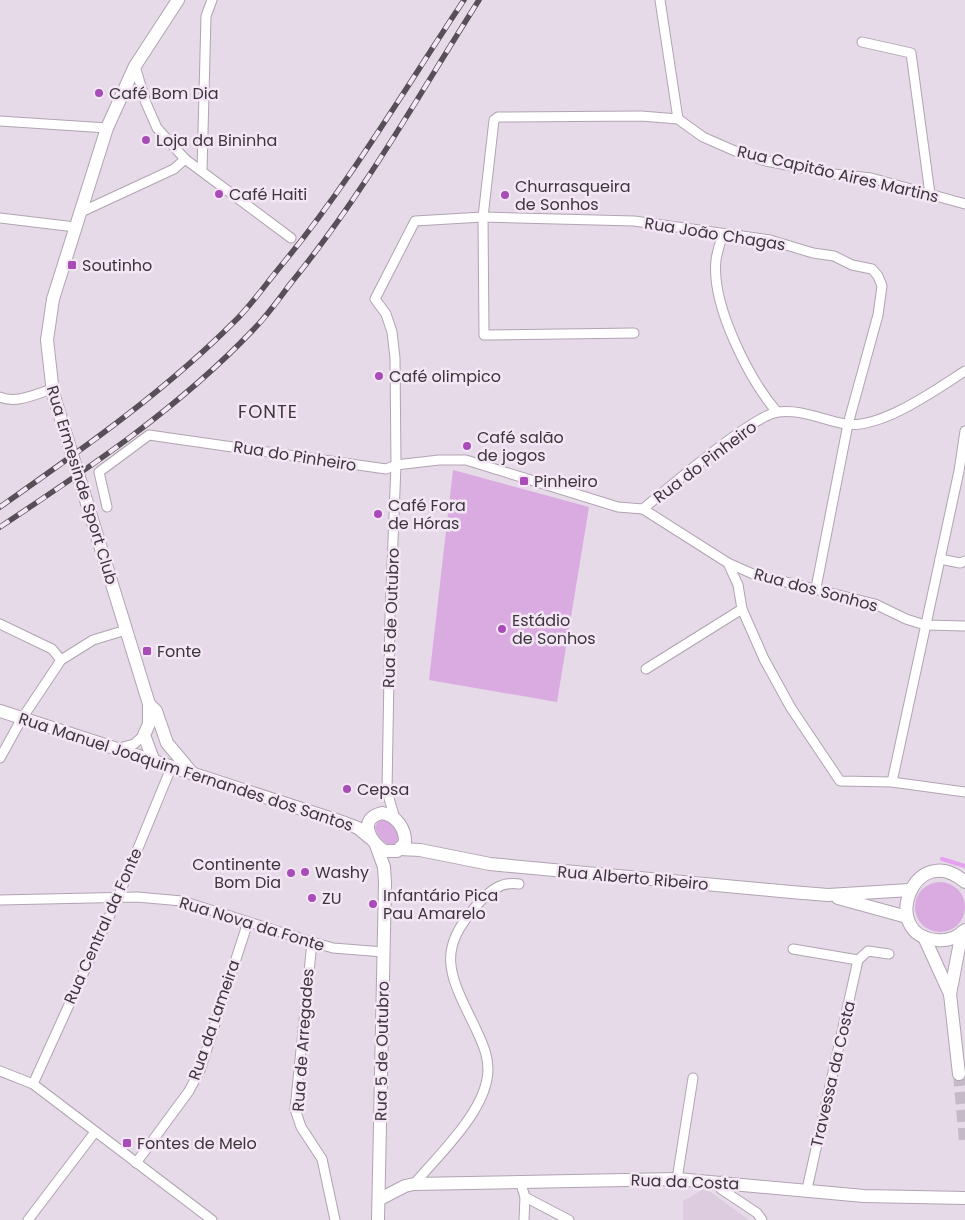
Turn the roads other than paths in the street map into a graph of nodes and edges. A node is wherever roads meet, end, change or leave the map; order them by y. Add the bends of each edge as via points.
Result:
1 (178, 0) edge
2 (212, 0) edge
3 (660, 0) edge
4 (862, 42) dead end
5 (135, 66) junction
6 (678, 119) junction
7 (0, 121) edge
8 (106, 128) junction
9 (185, 159) junction
10 (202, 171) junction
11 (930, 194) junction
12 (965, 204) edge
13 (79, 214) junction
14 (483, 217) junction
15 (0, 218) edge
16 (75, 227) junction
17 (722, 234) junction
18 (291, 238) dead end
19 (634, 333) dead end
20 (965, 371) edge
21 (52, 389) junction
22 (0, 397) edge
23 (777, 412) junction
24 (848, 424) junction
25 (965, 431) edge
26 (396, 465) junction
27 (962, 473) edge
28 (107, 507) dead end
29 (643, 509) junction
30 (940, 559) junction
31 (965, 561) edge
32 (728, 563) junction
33 (816, 588) junction
34 (742, 609) junction
35 (0, 624) edge
36 (925, 626) junction
37 (965, 626) edge
38 (126, 630) junction
39 (61, 660) junction
40 (646, 669) dead end
41 (149, 704) junction
42 (0, 711) edge
43 (21, 720) junction
44 (144, 735) junction
45 (167, 743) junction
46 (115, 750) junction
47 (0, 758) edge
48 (154, 762) junction
49 (171, 768) junction
50 (193, 774) junction
51 (892, 782) junction
52 (387, 791) junction
53 (965, 792) edge
54 (372, 818) junction
55 (398, 822) junction
56 (345, 823) junction
57 (373, 841) junction
58 (399, 850) junction
59 (438, 854) junction
60 (965, 882) edge
61 (385, 883) junction
62 (519, 884) dead end
63 (910, 890) junction
64 (828, 895) junction
65 (118, 897) junction
66 (0, 900) edge
67 (907, 917) junction
68 (248, 922) junction
69 (964, 931) edge
70 (924, 937) junction
71 (312, 942) junction
72 (794, 949) dead end
73 (384, 952) junction
74 (889, 954) dead end
75 (858, 960) junction
76 (950, 994) junction
77 (0, 1071) edge
78 (959, 1074) tunnel mouth
79 (693, 1078) dead end
80 (33, 1084) junction
81 (95, 1132) junction
82 (136, 1163) junction
83 (381, 1178) junction
84 (677, 1178) junction
85 (520, 1181) junction
86 (722, 1181) junction
87 (410, 1185) junction
88 (807, 1189) junction
89 (525, 1197) junction
90 (380, 1199) junction
91 (963, 1199) edge
92 (28, 1220) edge
93 (212, 1220) edge
94 (335, 1220) edge
95 (378, 1220) edge
96 (524, 1220) edge
97 (569, 1220) edge
98 (762, 1220) edge

1 - 5 main road
2 - 10 street via 206,16
3 - 6 street
4 - 11 street via 911,53
5 - 8 main road, Rua Ermesinde Sport Club
5 - 9 street via 157,128
6 - 11 street, Rua Capitão Aires Martins via 703,137 735,151 834,174 871,178
6 - 14 street via 641,116 498,117 494,120
7 - 8 street
8 - 13 main road, Rua Ermesinde Sport Club
9 - 10 street
9 - 13 street via 174,169
10 - 18 street
11 - 12 street, Rua Capitão Aires Martins
13 - 16 main road, Rua Ermesinde Sport Club
14 - 17 street, Rua João Chagas via 634,221
14 - 19 street via 484,335
14 - 26 street, Rua 5 de Outubro via 415,220 375,299 386,314 395,358
15 - 16 street
16 - 21 main road, Rua Ermesinde Sport Club via 53,299 47,340
17 - 23 street via 716,261 724,315 738,348 766,399
17 - 24 street, Rua João Chagas via 770,240 834,256 872,270 878,276 882,286 878,315
20 - 24 street, Rua do Pinheiro via 902,409 877,419
21 - 22 street via 20,399
21 - 38 main road, Rua Ermesinde Sport Club
23 - 24 street, Rua do Pinheiro via 800,413
23 - 29 street, Rua do Pinheiro via 752,424
24 - 33 street, Rua João Chagas
25 - 27 street
26 - 28 street, Rua do Pinheiro via 386,469 149,435 99,472
26 - 29 street, Rua do Pinheiro via 466,460 618,507
26 - 52 street, Rua 5 de Outubro
27 - 30 street
29 - 32 street, Rua dos Sonhos
30 - 31 street
30 - 36 street
32 - 33 street, Rua dos Sonhos via 753,574
32 - 34 street via 738,585
33 - 36 street, Rua dos Sonhos via 875,604
34 - 40 street
34 - 51 street via 791,708 840,781
35 - 39 street via 52,650
36 - 37 street, Rua dos Sonhos
36 - 51 street
38 - 39 street via 93,640
38 - 41 main road, Rua Ermesinde Sport Club
39 - 43 street
41 - 44 main road, Rua Ermesinde Sport Club via 149,724
41 - 45 main road, Rua Ermesinde Sport Club via 156,711
42 - 43 main road, Rua Manuel Joaquim Fernandes dos Santos
43 - 46 main road, Rua Manuel Joaquim Fernandes dos Santos
43 - 47 street
44 - 46 street via 134,744
44 - 48 main road
45 - 48 main road
45 - 50 main road, Rua Ermesinde Sport Club
46 - 48 main road, Rua Manuel Joaquim Fernandes dos Santos
48 - 49 main road, Rua Manuel Joaquim Fernandes dos Santos
49 - 50 main road, Rua Manuel Joaquim Fernandes dos Santos
49 - 65 street, Rua Central da Fonte
50 - 56 main road, Rua Manuel Joaquim Fernandes dos Santos
51 - 53 street
52 - 54 street, Rua 5 de Outubro via 383,805
52 - 55 street, Rua 5 de Outubro
54 - 55 main road via 388,814
54 - 56 main road
54 - 57 main road via 367,829
55 - 58 main road via 406,835
55 - 59 main road, Rua Alberto Ribeiro via 415,840
56 - 57 main road, Rua Manuel Joaquim Fernandes dos Santos via 358,828
57 - 58 main road via 384,851
57 - 61 main road, Rua 5 de Outubro via 384,866
58 - 59 main road, Rua Alberto Ribeiro
58 - 61 main road, Rua 5 de Outubro via 390,862
59 - 64 main road, Rua Alberto Ribeiro via 490,864
60 - 63 main road via 948,872 936,872 926,874
61 - 73 main road, Rua 5 de Outubro
62 - 87 street via 501,885 488,893 460,926 452,945 449,967 485,1046 488,1076 484,1094 468,1118
63 - 64 main road, Rua Alberto Ribeiro
63 - 67 main road
64 - 67 main road, Rua Alberto Ribeiro
65 - 66 street, Rua Nova da Fonte
65 - 68 street, Rua Nova da Fonte via 182,901
65 - 80 street, Rua Central da Fonte
67 - 70 main road
68 - 71 street, Rua Nova da Fonte
68 - 82 street, Rua da Lameira via 200,1070 189,1091
69 - 70 main road via 944,940
69 - 76 main road
70 - 76 main road
71 - 73 street, Rua Nova da Fonte via 333,948
71 - 94 street, Rua de Arregades via 295,1109 301,1127 322,1159
72 - 75 street
73 - 83 main road, Rua 5 de Outubro
74 - 75 street via 868,951
75 - 88 street, Travessa da Costa
76 - 78 main road
77 - 80 street
79 - 84 street
80 - 81 street
81 - 82 street
81 - 92 street
82 - 93 street
83 - 87 main road, Rua da Costa
83 - 90 main road, Rua 5 de Outubro
84 - 85 main road, Rua da Costa
84 - 86 main road, Rua da Costa
85 - 87 main road, Rua da Costa
85 - 89 street
86 - 88 main road, Rua da Costa
86 - 98 street via 721,1189 757,1213
87 - 90 main road, Rua da Costa
88 - 91 main road, Rua da Costa via 864,1196
89 - 96 street
89 - 97 street
90 - 95 main road, Rua 5 de Outubro

